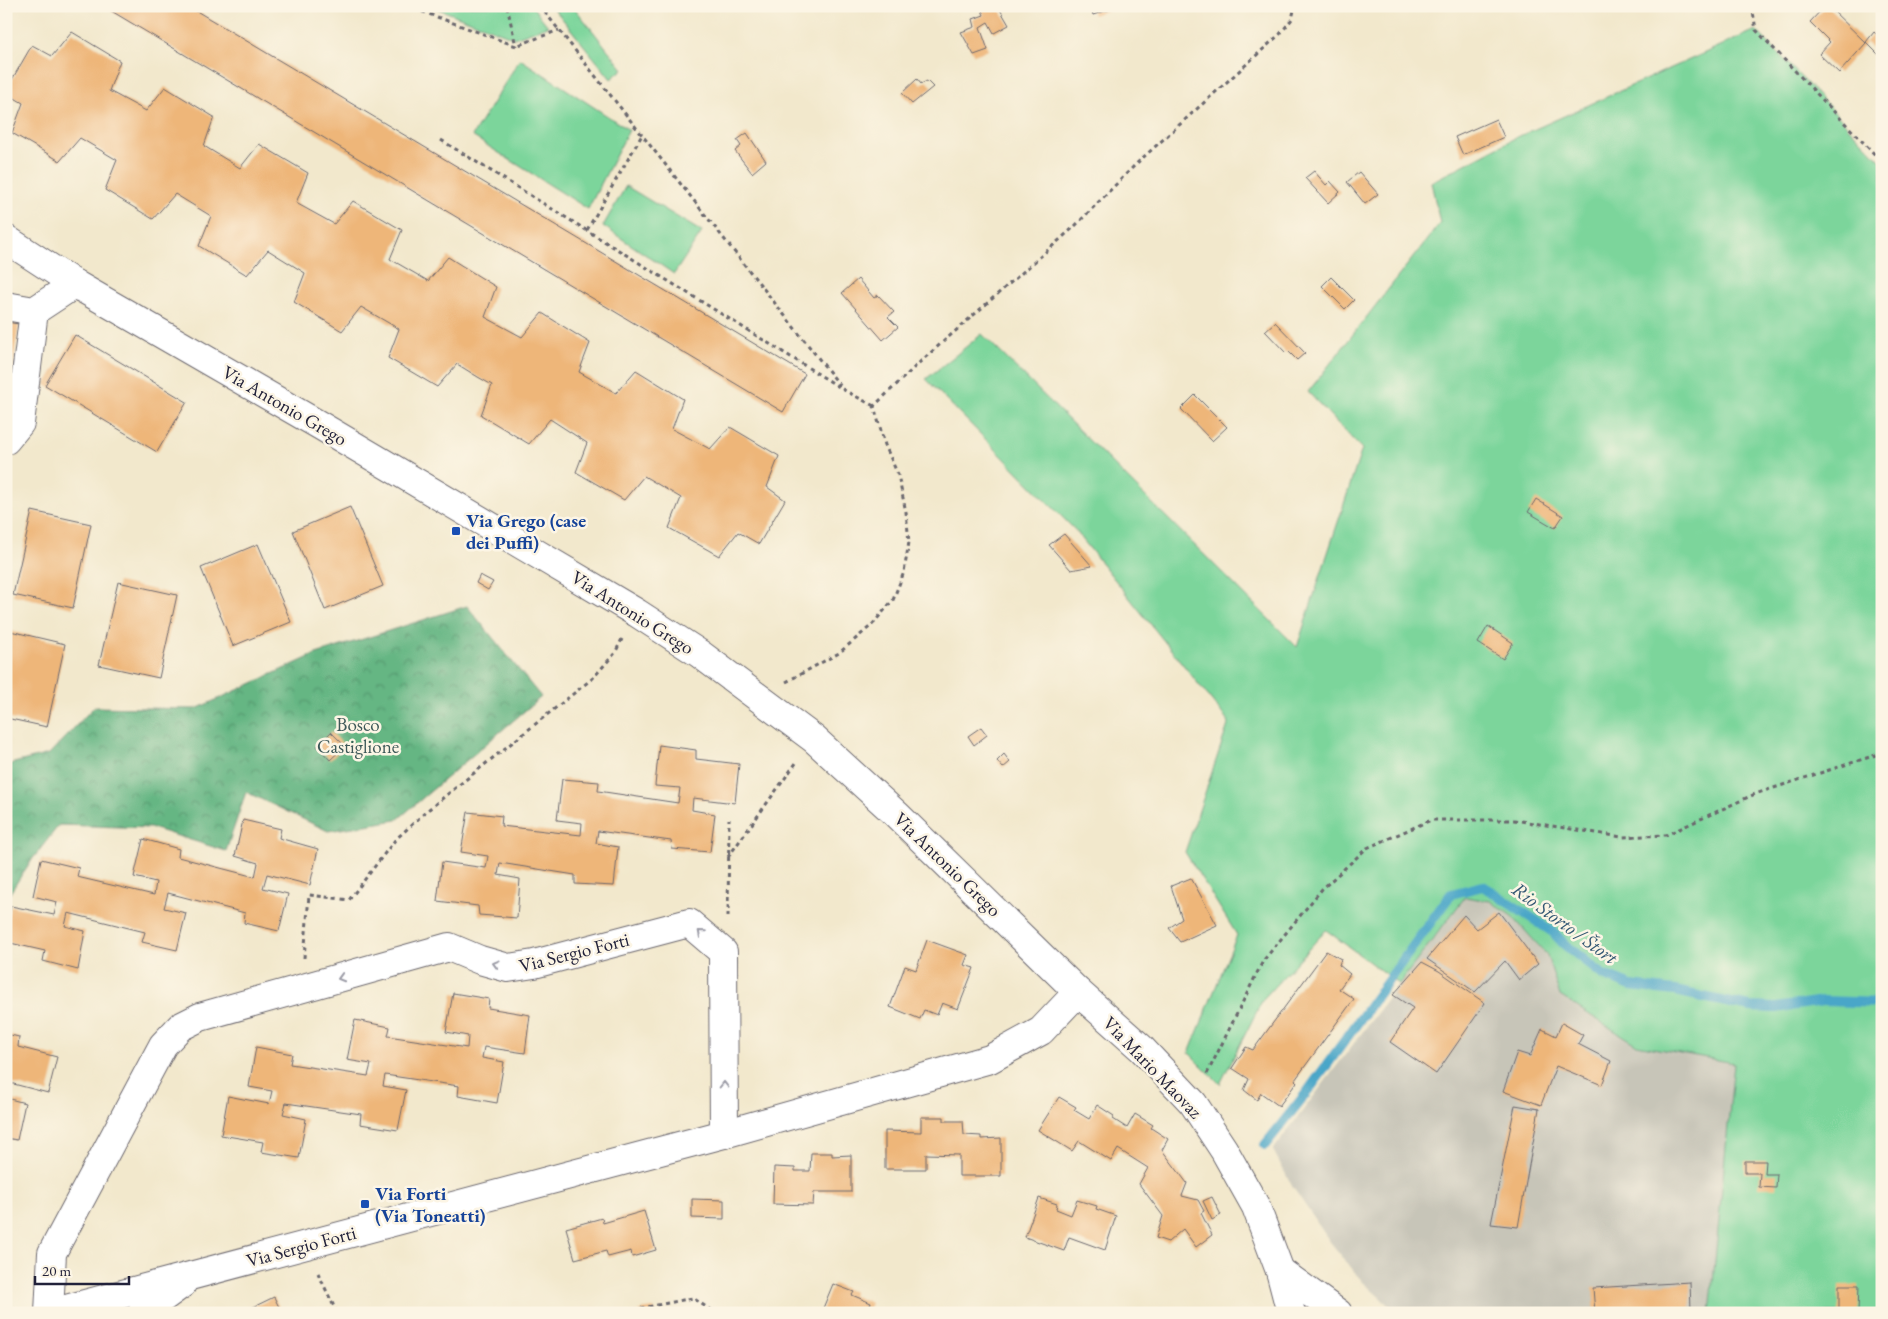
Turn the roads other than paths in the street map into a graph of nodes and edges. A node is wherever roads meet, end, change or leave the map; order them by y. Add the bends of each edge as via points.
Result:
1 (6, 239) edge
2 (75, 284) junction
3 (6, 306) edge
4 (34, 310) junction
5 (6, 440) edge
6 (1078, 992) junction
7 (724, 1134) junction
8 (1280, 1271) junction
9 (197, 1273) junction
10 (50, 1313) edge
11 (142, 1313) edge
12 (1290, 1313) edge
13 (1338, 1313) edge

1 - 2 street, Via Antonio Grego
2 - 4 street
2 - 6 street, Via Antonio Grego via 637,613 700,654 814,738
3 - 4 street
4 - 5 street via 20,423
6 - 7 street, Via Sergio Forti via 1041,1031 990,1058
6 - 8 street, Via Mario Maovaz via 1141,1048 1193,1103 1256,1207
7 - 9 street, Via Sergio Forti
7 -> 10 street, Via Sergio Forti via 723,952 689,923 508,968 449,947 200,1017 180,1027 163,1045 52,1254
8 - 12 street, Via Mario Maovaz
8 - 13 street
9 - 10 street, Via Sergio Forti
9 - 11 street

